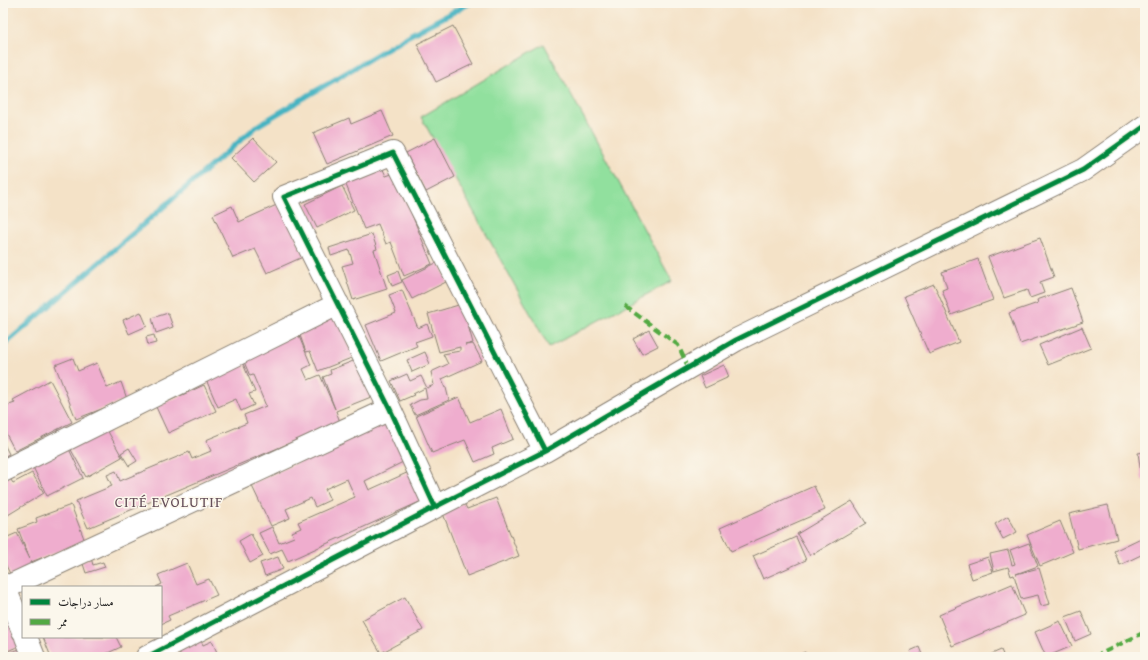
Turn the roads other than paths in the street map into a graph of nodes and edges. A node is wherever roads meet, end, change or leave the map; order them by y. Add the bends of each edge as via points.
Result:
1 (1145, 126) edge
2 (338, 304) junction
3 (390, 409) junction
4 (545, 451) junction
5 (3, 471) edge
6 (435, 506) junction
7 (4, 586) edge
8 (22, 629) edge
9 (26, 638) edge
10 (155, 655) edge
11 (34, 657) edge

1 - 4 street via 1083,170 736,340
2 - 3 street
2 - 4 street via 284,197 393,153
2 - 5 street
3 - 6 street
3 - 7 street
4 - 6 street
6 - 10 street
7 - 8 street
9 - 11 street

